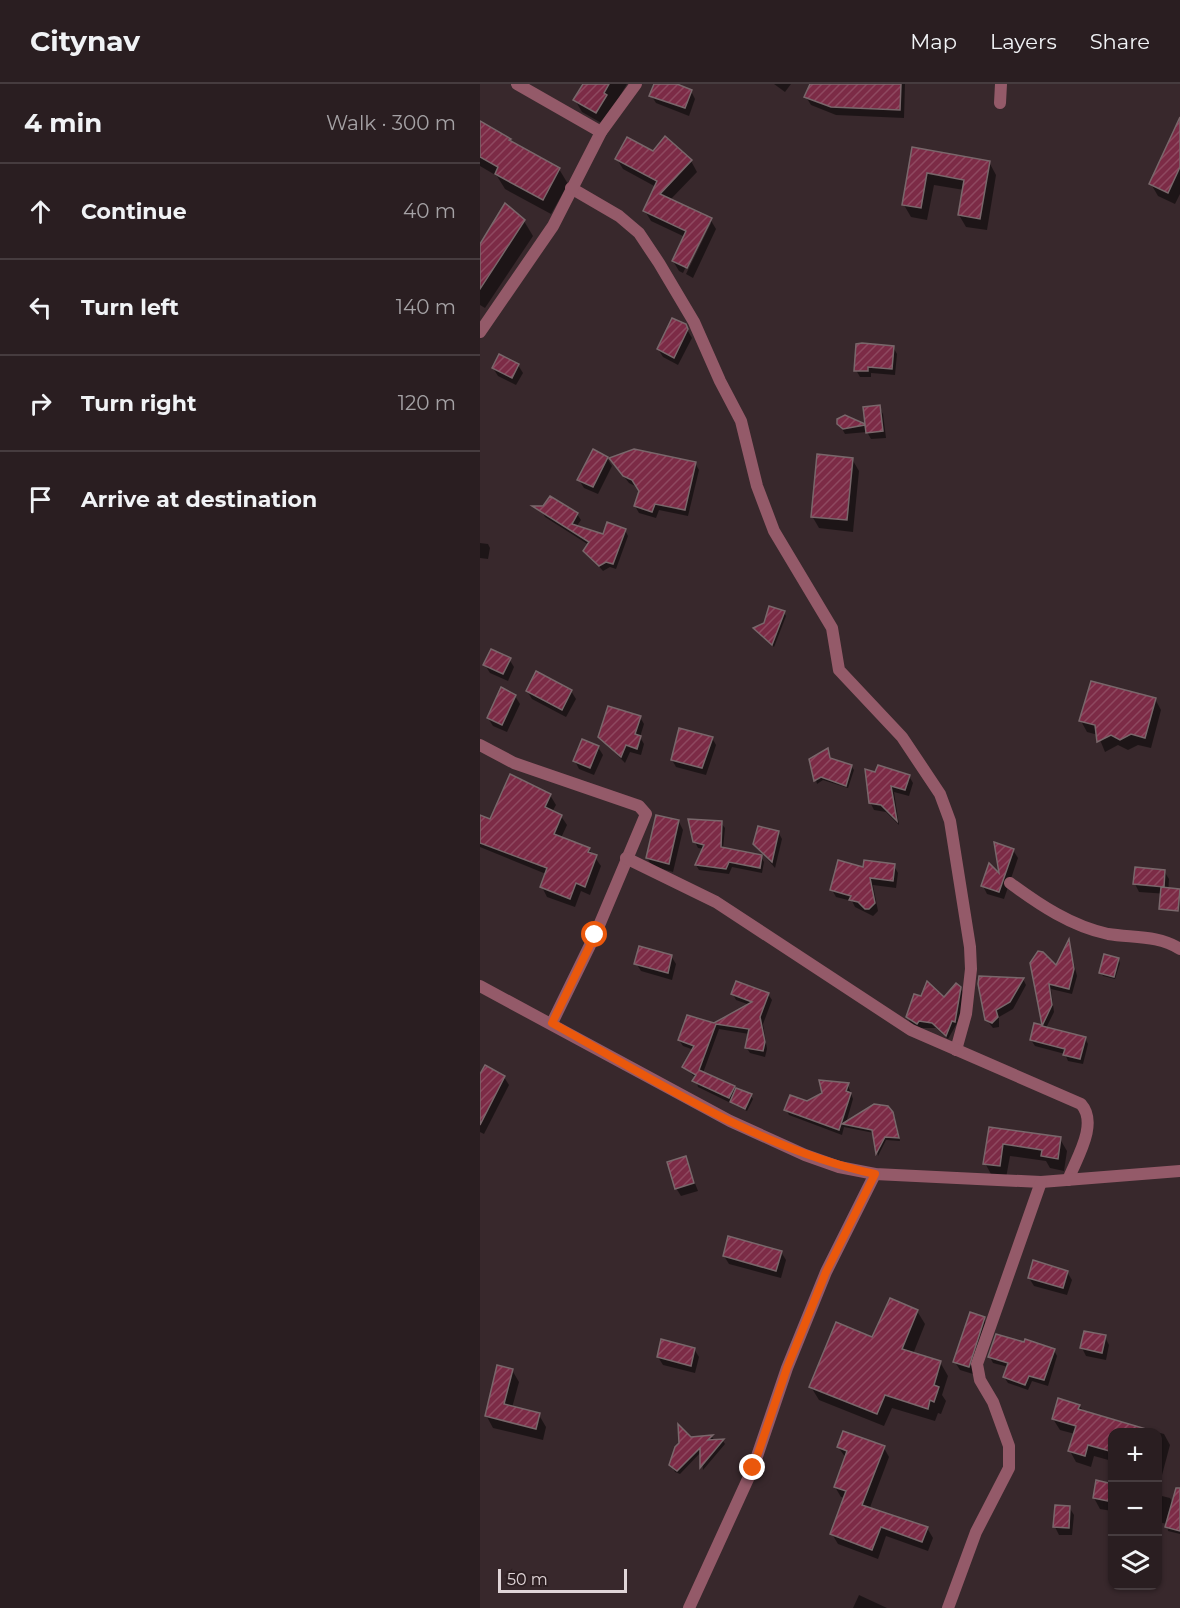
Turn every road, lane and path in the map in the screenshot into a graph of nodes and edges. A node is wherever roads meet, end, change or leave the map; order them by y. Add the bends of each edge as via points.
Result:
1 (517, 84) edge
2 (636, 84) edge
3 (1001, 84) edge
4 (1000, 103) dead end
5 (601, 132) junction
6 (571, 188) junction
7 (480, 332) edge
8 (480, 745) edge
9 (626, 858) junction
10 (1010, 883) dead end
11 (1180, 949) edge
12 (480, 986) edge
13 (552, 1023) junction
14 (956, 1050) junction
15 (1180, 1170) edge
16 (875, 1174) junction
17 (1068, 1180) junction
18 (1041, 1182) junction
19 (689, 1608) edge
20 (948, 1608) edge

1 - 5 street
2 - 5 street
3 - 4 street
5 - 6 street
6 - 7 street via 553,226
6 - 14 street via 619,216 639,233 659,263 694,322 741,421 757,486 774,531 832,628 839,670 902,737 940,794 950,820 971,969 966,1014
8 - 9 street via 514,763 639,806 646,814
9 - 13 street via 595,935
9 - 14 street via 716,902 911,1030
10 - 11 street via 1074,924 1108,934 1169,942
12 - 13 street
13 - 16 street via 758,1135 839,1167
14 - 17 street via 1081,1104 1087,1111 1088,1129
15 - 17 street
16 - 18 street
16 - 19 street via 826,1272 787,1368 753,1468
17 - 18 street
18 - 20 street via 977,1364 1008,1446 1008,1468 976,1532

